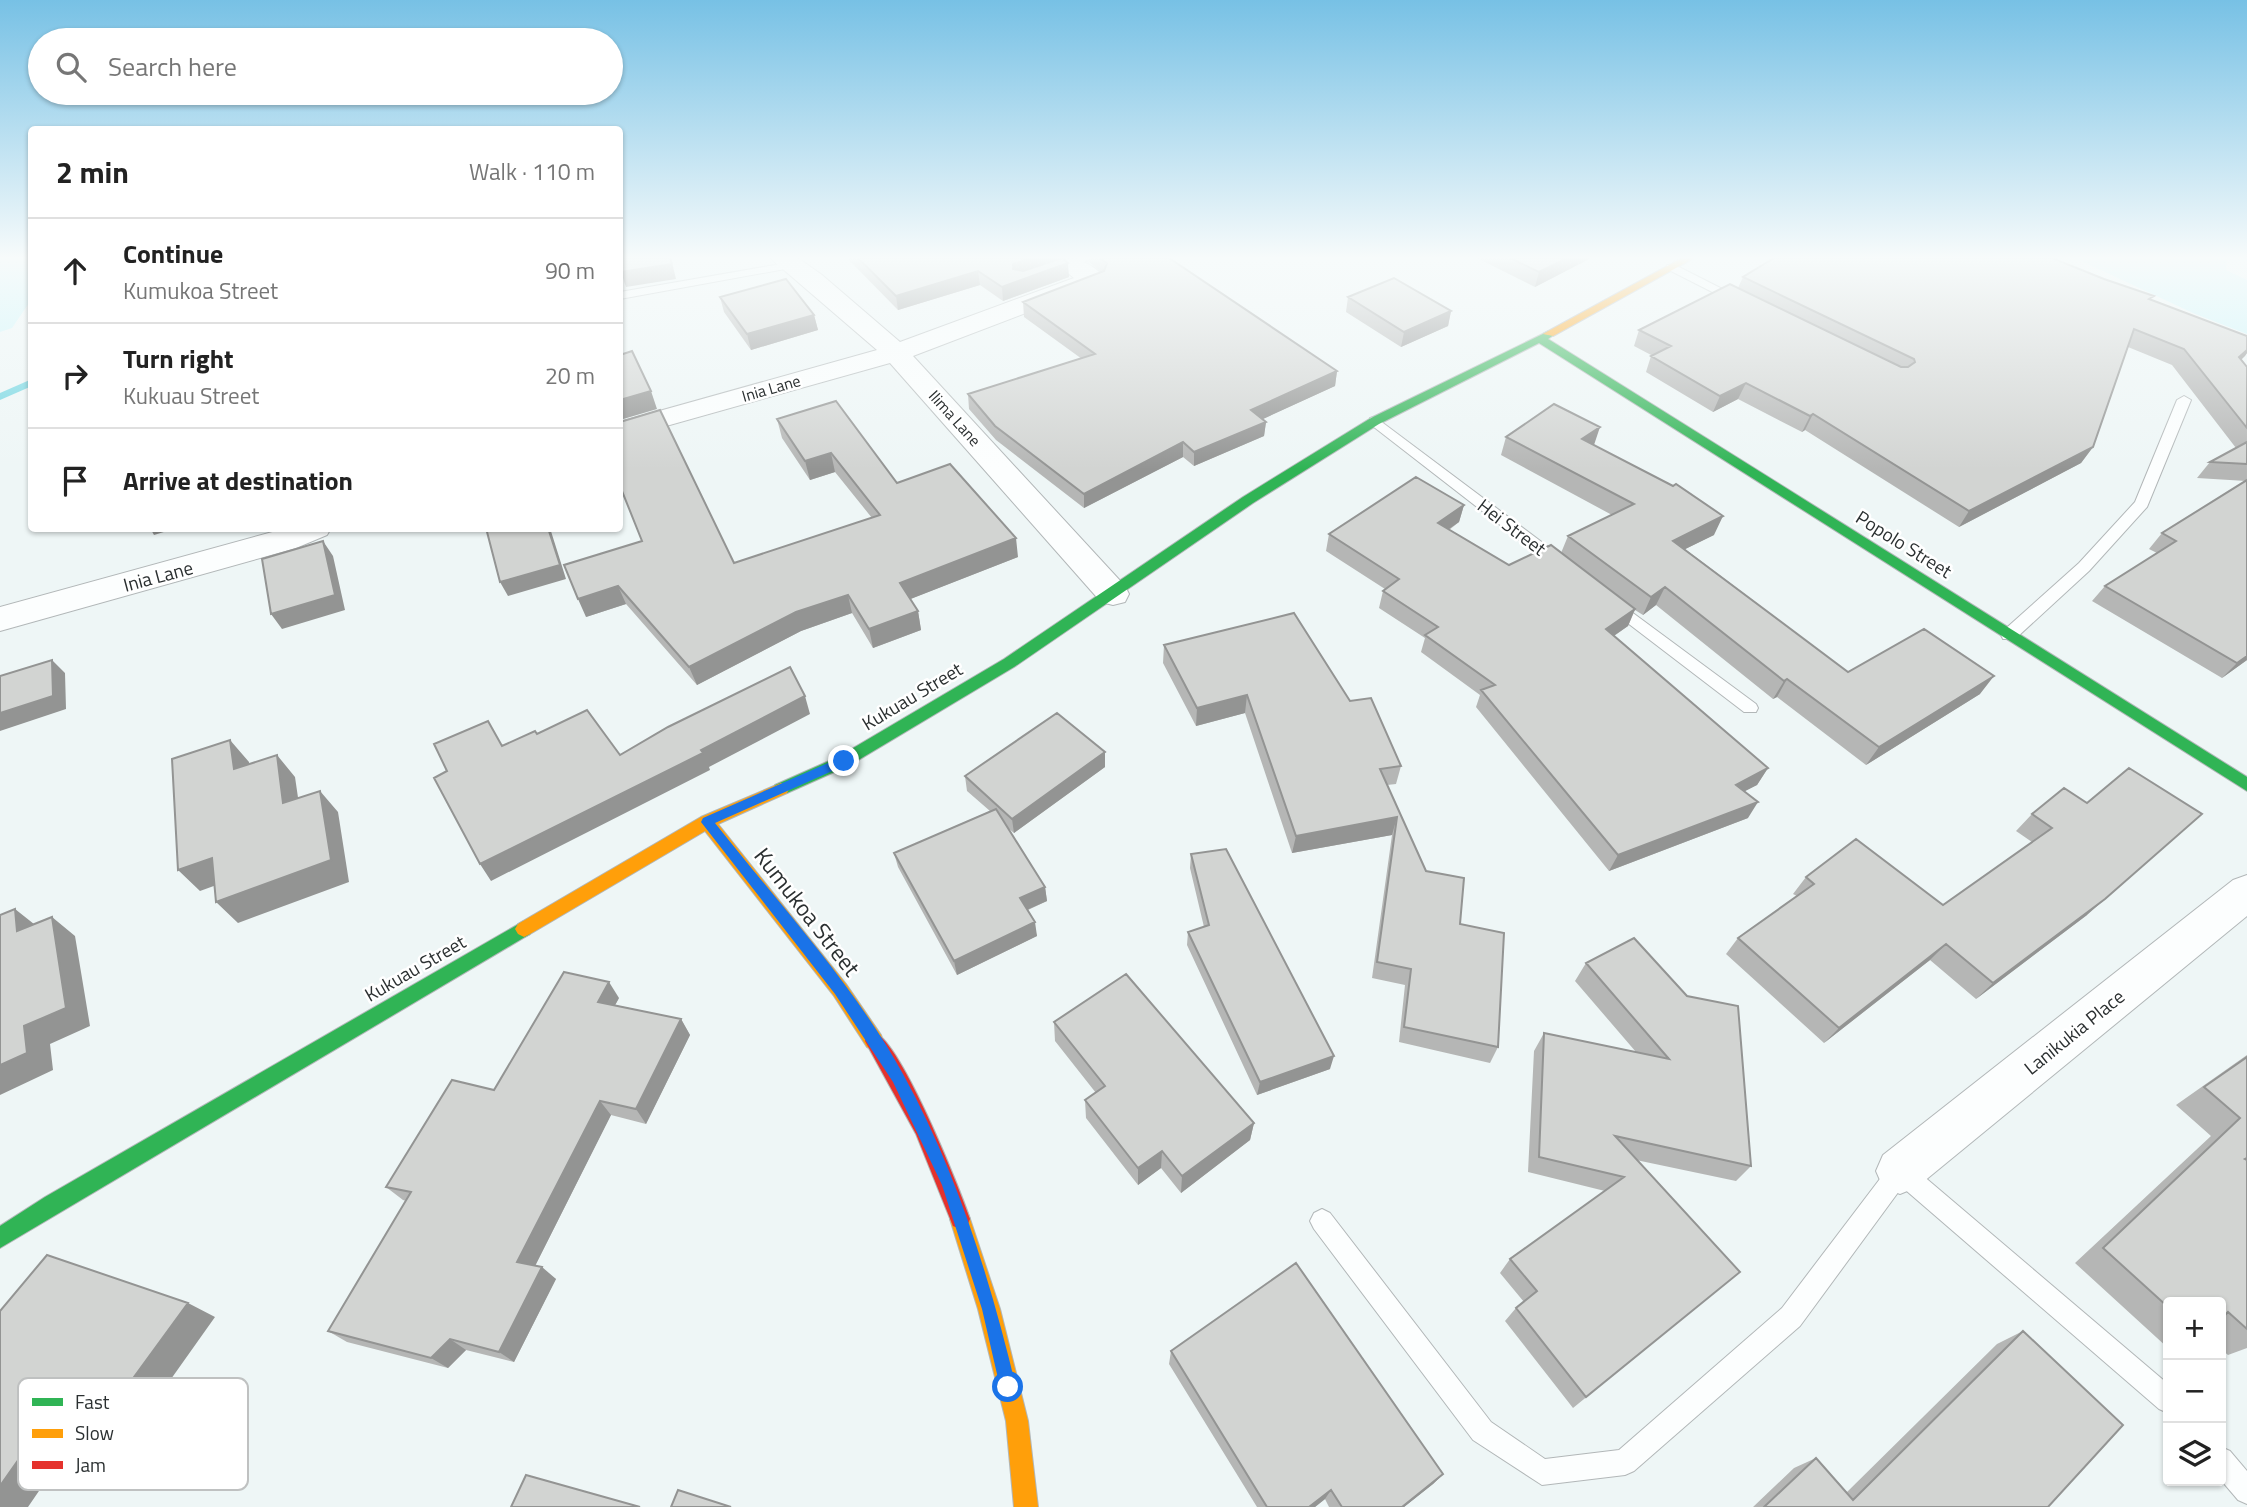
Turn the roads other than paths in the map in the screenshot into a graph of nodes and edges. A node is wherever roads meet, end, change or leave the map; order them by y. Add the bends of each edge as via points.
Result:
1 (868, 328) edge
2 (962, 328) edge
3 (1559, 328) edge
4 (1540, 339) junction
5 (896, 353) junction
6 (2184, 400) dead end
7 (1375, 421) junction
8 (623, 430) edge
9 (283, 535) edge
10 (1574, 573) edge
11 (1596, 590) edge
12 (1113, 594) junction
13 (0, 619) edge
14 (2009, 635) junction
15 (1750, 708) dead end
16 (2247, 785) edge
17 (707, 822) junction
18 (2247, 892) edge
19 (1900, 1171) junction
20 (1322, 1221) dead end
21 (0, 1238) edge
22 (2163, 1396) edge
23 (2226, 1466) edge
24 (2247, 1491) edge
25 (1026, 1507) edge

1 - 5 street, Ilima Lane
2 - 5 street, Inia Lane
3 - 4 street, Kukuau Street
4 - 7 street, Kukuau Street
4 - 14 street, Popolo Street
5 - 8 street, Inia Lane
5 - 12 street, Ilima Lane
6 - 14 lane via 2142,504 2084,567
7 - 10 lane, Hei Street
7 - 12 street, Kukuau Street via 1248,500
9 - 13 street, Inia Lane
11 - 15 lane
12 - 17 street, Kukuau Street via 1009,663 844,761
14 - 16 street, Popolo Street
17 - 21 street, Kukuau Street
17 - 25 street, Kumukoa Street via 840,990 898,1077 948,1183 989,1309 1017,1421
18 - 19 street, Lanikukia Place
19 - 20 lane via 1791,1317 1625,1462 1542,1472 1482,1431
19 - 22 lane
23 - 24 lane

